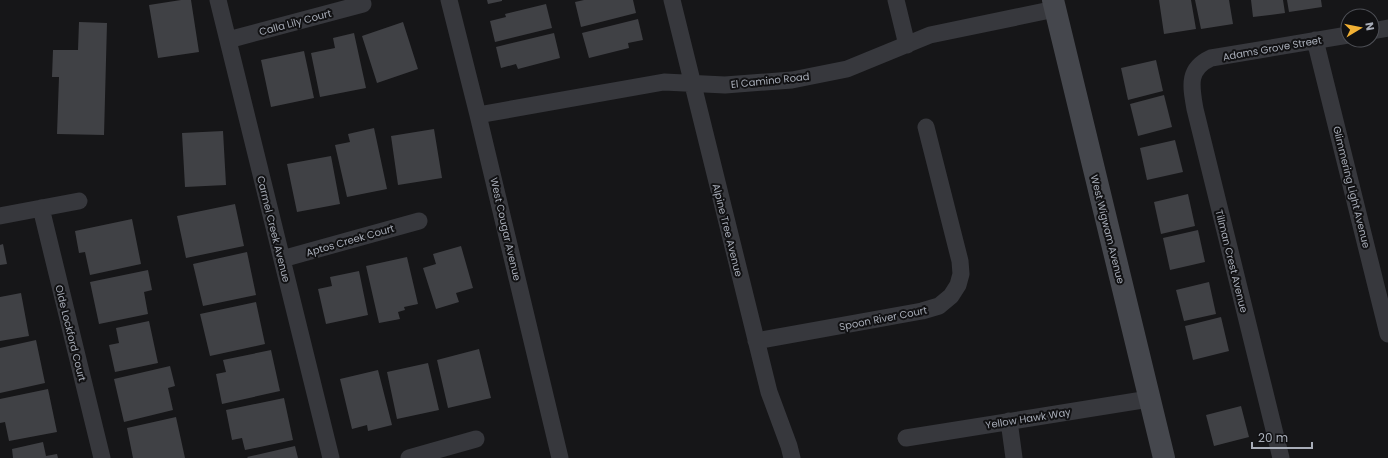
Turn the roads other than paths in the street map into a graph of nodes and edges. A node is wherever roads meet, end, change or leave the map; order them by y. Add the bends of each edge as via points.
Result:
1 (218, 0) edge
2 (449, 0) edge
3 (672, 0) edge
4 (896, 0) edge
5 (363, 4) dead end
6 (1054, 4) edge
7 (1340, 36) edge
8 (228, 40) junction
9 (1315, 40) junction
10 (907, 45) junction
11 (1198, 65) joint
12 (692, 83) junction
13 (478, 114) junction
14 (926, 127) dead end
15 (79, 200) dead end
16 (41, 208) junction
17 (0, 216) edge
18 (419, 221) dead end
19 (282, 260) junction
20 (1388, 334) edge
21 (756, 341) junction
22 (1149, 399) junction
23 (1009, 422) junction
24 (906, 438) dead end
25 (476, 439) dead end
26 (102, 458) edge
27 (331, 458) edge
28 (409, 458) edge
29 (560, 458) edge
30 (792, 458) edge
31 (1014, 458) edge
32 (1164, 458) edge
33 (1281, 458) edge

1 - 8 street, Carmel Creek Avenue
2 - 13 street, West Cougar Avenue
3 - 12 street, Alpine Tree Avenue
4 - 10 street
5 - 8 street, Calla Lily Court
6 - 10 street, El Camino Road via 930,35
6 - 22 street, West Wigwam Avenue
7 - 9 street, Adams Grove Street
8 - 19 street, Carmel Creek Avenue
9 - 11 street, Adams Grove Street via 1211,58
9 - 20 street, Glimmering Light Avenue
10 - 12 street, El Camino Road via 847,69 792,80 726,85
11 - 33 street, Tillman Crest Avenue via 1193,74 1191,89 1195,109
12 - 13 street, El Camino Road via 664,82
12 - 21 street, Alpine Tree Avenue
13 - 29 street, West Cougar Avenue
14 - 21 street, Spoon River Court via 960,261 961,274 951,296 940,306 922,311
15 - 16 street
16 - 17 street
16 - 26 street, Olde Lockford Court
18 - 19 street, Aptos Creek Court
19 - 27 street, Carmel Creek Avenue
21 - 30 street, Alpine Tree Avenue via 769,392
22 - 23 street, Yellow Hawk Way
22 - 32 street, West Wigwam Avenue
23 - 24 street, Yellow Hawk Way
23 - 31 street
25 - 28 street

